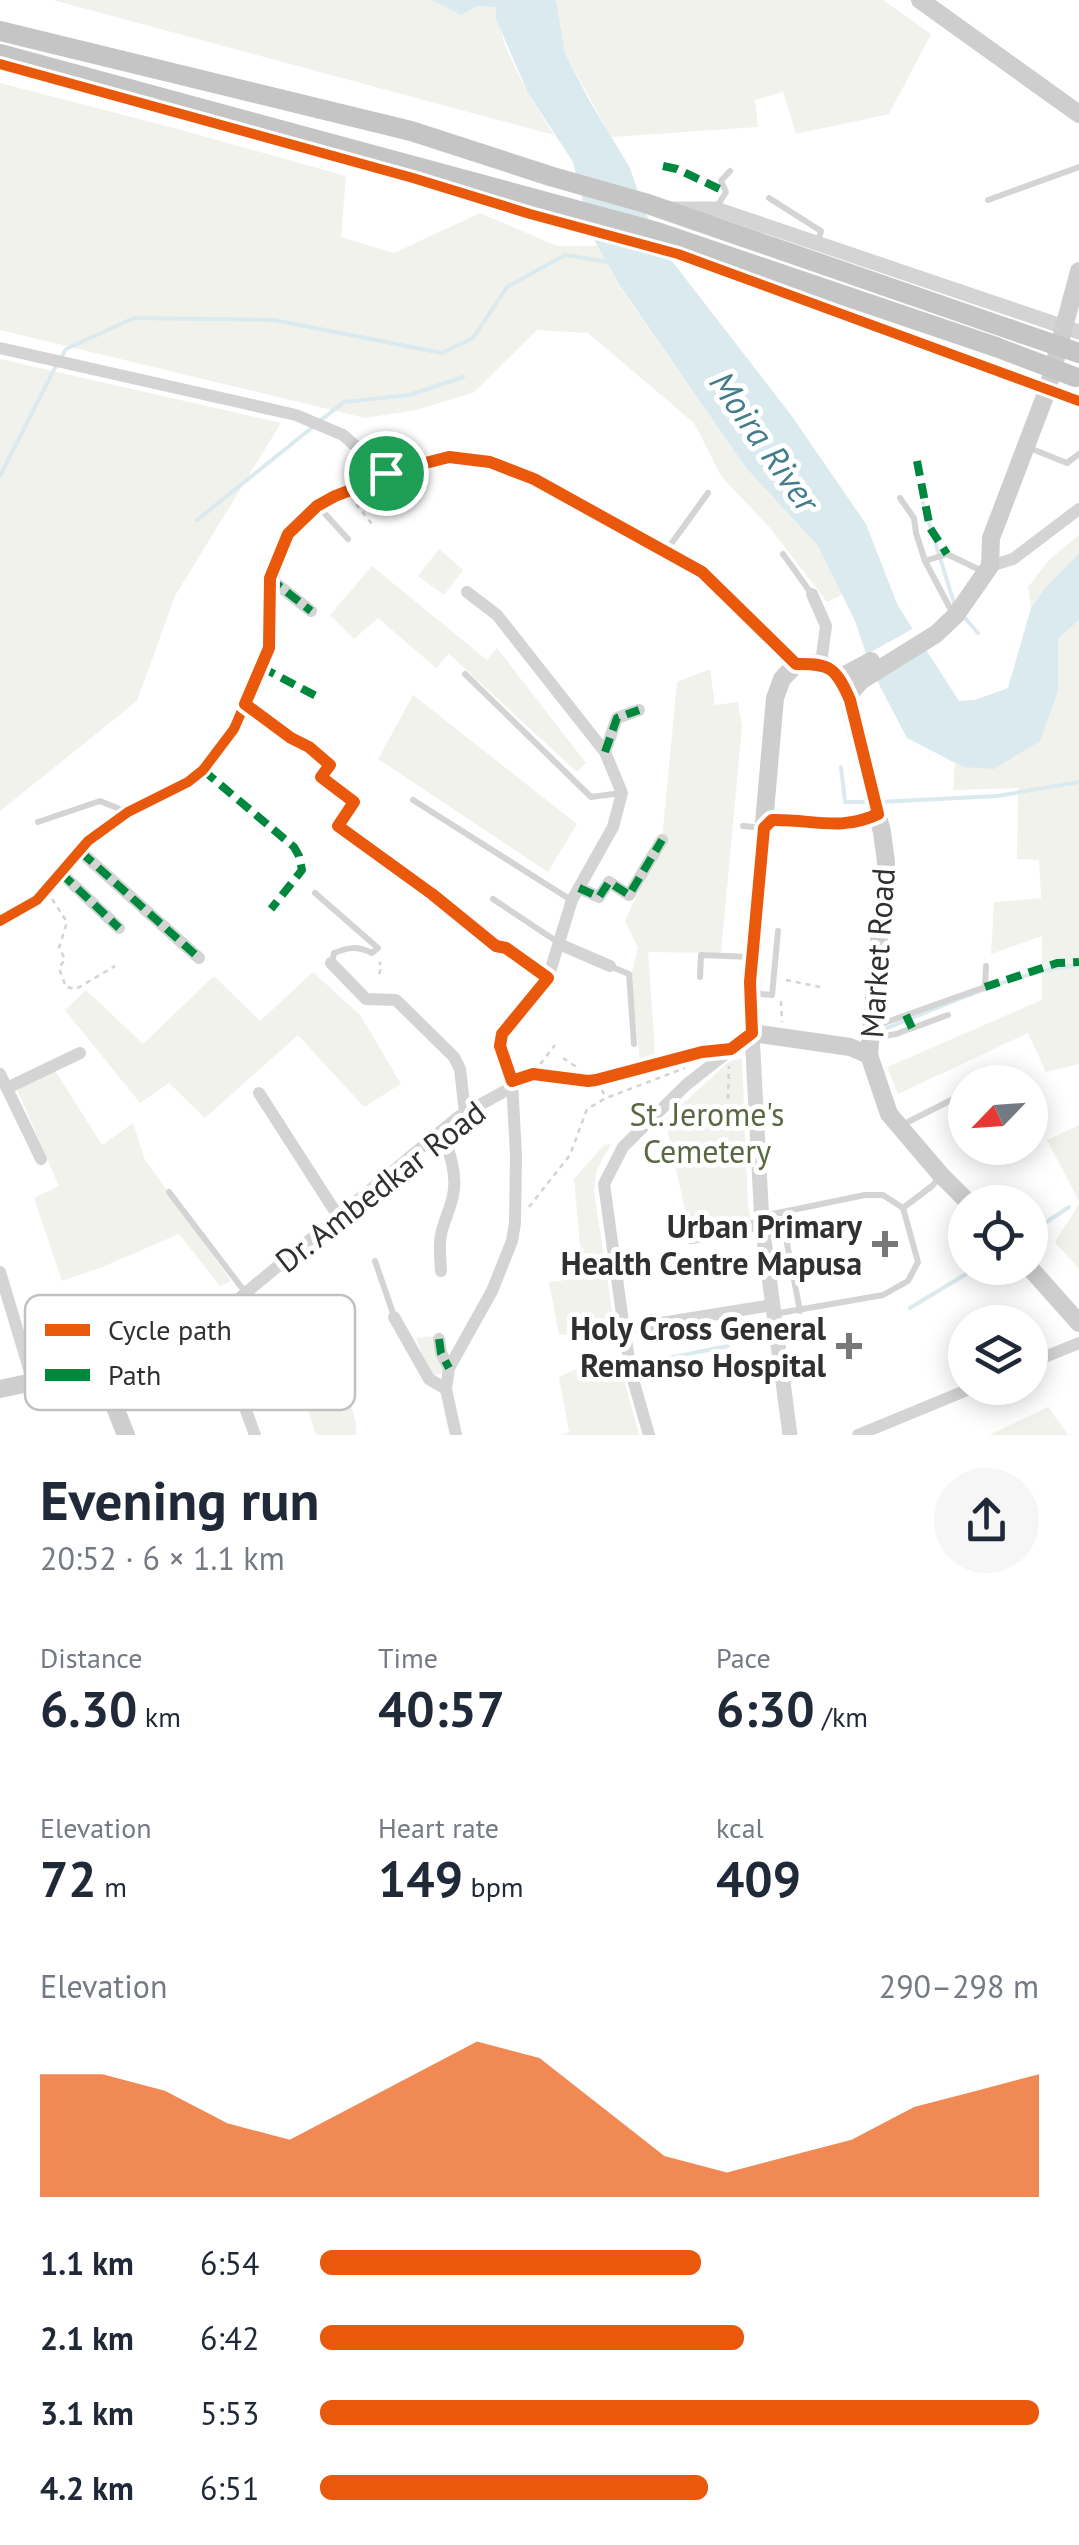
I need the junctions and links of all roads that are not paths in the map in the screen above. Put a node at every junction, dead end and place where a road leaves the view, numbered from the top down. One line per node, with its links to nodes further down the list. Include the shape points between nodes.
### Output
1 (920, 0): 5 (main road)
2 (0, 30): 11 (highway, via 411,131)
3 (0, 54): 10 (highway)
4 (0, 64): 10 (street)
5 (1079, 114)
6 (1079, 168): 9 (lane)
7 (730, 171): 12 (lane, via 721,180 726,192)
8 (769, 198): 13 (lane, via 821,231)
9 (988, 200)
10 (530, 205): 18 (highway, bridge, via 658,232); 19 (street)
11 (654, 206): 12 (street); 17 (highway, bridge)
12 (716, 209): 13 (street)
13 (817, 244): 15 (street)
14 (1079, 271): 15 (main road)
15 (1071, 330): 19 (main road)
16 (0, 348): 23 (street, via 296,415 343,435)
17 (1079, 353)
18 (1077, 378)
19 (1048, 391): 20 (street); 21 (main road)
20 (1079, 401)
21 (1026, 447): 22 (lane, via 1067,463); 32 (main road, via 991,538)
22 (1079, 454)
23 (386, 473): 26 (street); 29 (street, via 449,457 490,462)
24 (708, 493): 29 (lane)
25 (900, 498): 31 (lane, via 914,518)
26 (317, 506): 28 (lane); 33 (street, via 288,534)
27 (1079, 509): 32 (street, via 1013,560)
28 (348, 538)
29 (666, 552): 40 (street, via 702,572)
30 (783, 554): 35 (lane)
31 (925, 561): 32 (lane, via 947,554); 37 (lane)
32 (988, 569): 36 (main road)
33 (270, 578): 38 (street); 44 (street, via 269,648)
34 (467, 592): 46 (street, via 497,616)
35 (812, 594): 41 (street, via 826,626)
36 (968, 600): 37 (main road); 39 (main road)
37 (950, 610): 39 (main road)
38 (310, 611)
39 (933, 630): 43 (main road)
40 (796, 664): 41 (main road); 53 (main road, via 775,698)
41 (821, 664): 43 (main road)
42 (465, 674): 47 (lane, via 591,798)
43 (851, 675): 76 (main road, Market Road, via 850,700 886,862)
44 (245, 704): 49 (street, via 203,770); 58 (street, via 330,765 321,777 354,802 338,826)
45 (639, 710): 46 (street, via 618,718)
46 (606, 752): 47 (street)
47 (622, 792): 59 (street, via 613,827)
48 (412, 800): 59 (lane)
49 (128, 812): 51 (lane, via 100,801); 55 (street)
50 (790, 819): 53 (lane)
51 (38, 822)
52 (743, 826): 53 (lane)
53 (764, 828): 66 (main road)
54 (662, 840): 59 (street, via 630,894 609,882 599,897)
55 (80, 852): 56 (street); 67 (street)
56 (61, 873): 61 (street, via 36,900); 62 (street)
57 (315, 893): 68 (lane, via 378,948 372,953 350,947 334,953)
58 (432, 894)
59 (575, 894): 64 (street)
60 (494, 899): 64 (lane)
61 (0, 921)
62 (119, 928)
63 (778, 931): 73 (lane, via 772,995)
64 (559, 944): 69 (street); 72 (street)
65 (506, 948): 72 (street)
66 (752, 957): 71 (lane, via 701,955); 73 (main road)
67 (199, 958)
68 (331, 963): 84 (street, via 366,999 396,1000 454,1057)
69 (610, 966): 77 (lane, via 629,974)
70 (986, 966): 76 (lane, via 985,987 884,1024)
71 (700, 977)
72 (548, 978): 80 (street, via 502,1034)
73 (750, 993): 75 (main road)
74 (948, 1015): 76 (lane)
75 (752, 1033): 76 (main road, via 850,1047); 94 (street); 106 (street, via 623,1147 604,1184)
76 (870, 1040): 85 (main road, Market Road)
77 (634, 1044)
78 (80, 1053): 81 (street)
79 (0, 1074): 81 (street)
80 (512, 1084): 84 (street, Dr. Ambedkar Road); 111 (street, via 512,1242)
81 (7, 1088): 87 (street)
82 (259, 1093): 93 (street)
83 (948, 1102): 85 (lane)
84 (465, 1113): 86 (street, Dr. Ambedkar Road)
85 (898, 1127): 88 (main road, Market Road)
86 (441, 1131): 93 (street, Dr. Ambedkar Road); 97 (street, via 454,1179 439,1246)
87 (42, 1160)
88 (941, 1175): 89 (main road, Market Road); 91 (lane)
89 (951, 1185)
90 (169, 1192): 100 (lane)
91 (903, 1208): 92 (lane, via 882,1195 865,1195); 103 (lane, via 918,1262 908,1281 883,1296)
92 (782, 1212): 94 (lane); 103 (lane)
93 (338, 1216): 100 (street, Dr. Ambedkar Road)
94 (762, 1220): 95 (street); 102 (street)
95 (691, 1238)
96 (375, 1260): 104 (lane)
97 (441, 1271)
98 (0, 1272): 109 (street)
99 (1045, 1285): 105 (main road)
100 (246, 1293): 101 (street, Dr. Ambedkar Road)
101 (244, 1295)
102 (773, 1310): 103 (lane); 106 (street); 113 (street)
103 (800, 1311)
104 (394, 1317): 116 (street, via 430,1379)
105 (1079, 1323)
106 (624, 1329): 123 (street)
107 (439, 1339): 111 (street)
108 (1079, 1343): 110 (street)
109 (25, 1355)
110 (1048, 1356)
111 (449, 1368): 116 (street)
112 (819, 1372): 113 (lane)
113 (784, 1380): 124 (street)
114 (25, 1384): 115 (main road)
115 (0, 1389)
116 (446, 1389): 122 (street)
117 (948, 1398): 125 (street)
118 (117, 1410): 120 (main road)
119 (246, 1410): 121 (street)
120 (126, 1435)
121 (255, 1435)
122 (456, 1435)
123 (649, 1435)
124 (790, 1435)
125 (858, 1435)

